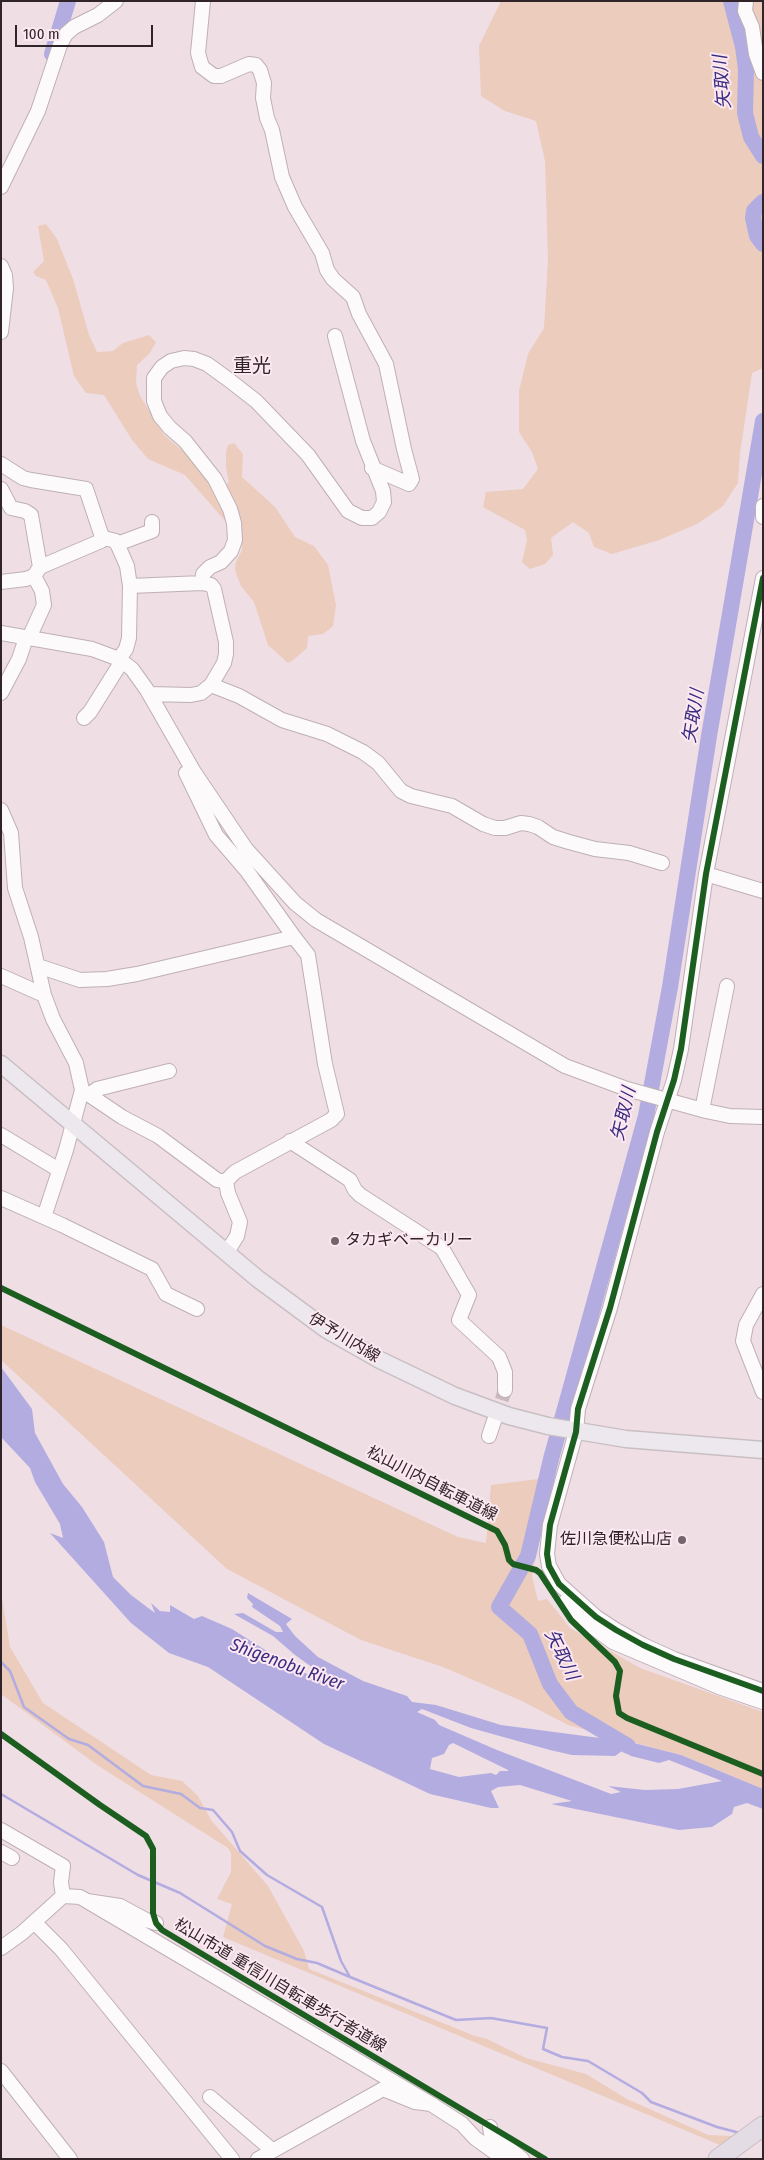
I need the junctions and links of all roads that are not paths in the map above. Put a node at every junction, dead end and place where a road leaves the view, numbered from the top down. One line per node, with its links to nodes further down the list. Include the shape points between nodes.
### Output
1 (116, 1): 5 (street, via 66,34 38,111)
2 (203, 1): 10 (street, via 198,53 202,67 207,73 221,76 249,64 260,70 267,118 282,177 322,253 327,270 353,297 386,364 412,479 409,484)
3 (746, 1): 4 (street, via 745,11)
4 (763, 73)
5 (1, 187)
6 (1, 266): 7 (street, via 6,288)
7 (1, 332)
8 (335, 336): 10 (street)
9 (1, 464): 15 (street, via 23,478 86,489)
10 (372, 468): 20 (street, via 383,491 384,502 372,518 354,516 308,455 256,401 207,364 194,359 171,360 154,378 154,401 160,416 215,479 234,523 235,540 231,551 221,562 210,566 203,574)
11 (1, 489): 17 (street, via 11,508 31,515)
12 (763, 506): 13 (street)
13 (763, 517)
14 (152, 522): 16 (street, via 152,531)
15 (104, 538): 16 (street); 17 (street)
16 (117, 544): 21 (street, via 127,566)
17 (37, 571): 19 (street, via 18,580); 23 (street, via 44,605)
18 (763, 578): 32 (street)
19 (1, 582)
20 (202, 583): 21 (street); 25 (street, via 214,589 226,642 224,663)
21 (130, 586): 24 (street, via 129,638)
22 (1, 633): 23 (street)
23 (28, 638): 24 (street, via 92,649); 26 (street)
24 (120, 660): 27 (street, via 138,676); 28 (street)
25 (211, 685): 27 (street, via 201,693 191,695); 31 (street, via 239,696 282,720 327,734 364,752 411,796 452,806 495,828 529,824 569,842)
26 (1, 693)
27 (150, 694): 29 (street)
28 (84, 718)
29 (174, 737): 34 (street, via 174,747 216,835 247,871); 42 (street, via 203,787 246,849 295,903 316,920 564,1066)
30 (1, 810): 35 (street, via 13,843 15,888)
31 (662, 863)
32 (706, 874): 33 (street); 42 (street, via 681,1049)
33 (763, 892)
34 (294, 937): 35 (street, via 107,979 80,980); 47 (street, via 308,955 311,966 325,1064 337,1114)
35 (38, 966): 38 (street)
36 (1, 976): 38 (street)
37 (726, 986): 43 (street)
38 (44, 995): 41 (street)
39 (1, 1064): 45 (main road, 伊予川内線)
40 (169, 1071): 41 (street)
41 (86, 1092): 45 (street); 49 (street, via 122,1117 158,1136 217,1180)
42 (666, 1100): 43 (street); 58 (street)
43 (702, 1110): 44 (street, via 730,1116)
44 (763, 1117)
45 (74, 1125): 48 (street); 52 (main road, 伊予川内線)
46 (1, 1135): 48 (street)
47 (290, 1141): 49 (street, via 235,1172); 55 (street, via 350,1180 360,1195 442,1248 469,1294 459,1320 499,1357 505,1372)
48 (59, 1170): 51 (street)
49 (226, 1181): 52 (street, via 240,1222)
50 (1, 1198): 51 (street)
51 (44, 1217): 54 (street, via 152,1270 166,1294)
52 (228, 1252): 58 (main road, 伊予川内線, via 292,1305 355,1347 455,1396 509,1416)
53 (763, 1294): 56 (street, via 746,1324 744,1341)
54 (197, 1309)
55 (505, 1390)
56 (763, 1392)
57 (494, 1422): 59 (street)
58 (574, 1432): 60 (main road, 伊予川内線); 61 (street, via 550,1525)
59 (488, 1436)
60 (763, 1450)
61 (547, 1554): 62 (street, via 559,1584 616,1630 674,1659); 63 (street, via 542,1560 541,1570 570,1606 613,1642)
62 (763, 1691)
63 (763, 1702)
64 (1, 1830): 65 (street, via 63,1866)
65 (59, 1889): 66 (street); 67 (street)
66 (83, 1899): 68 (street, via 120,1906); 72 (street)
67 (34, 1922): 69 (street); 77 (street, via 60,1949)
68 (156, 1923)
69 (1, 1948)
70 (1, 2071): 76 (street)
71 (210, 2098): 75 (street)
72 (431, 2104): 75 (street, via 416,2102 383,2089); 79 (street, via 462,2124)
73 (490, 2127): 80 (street, via 491,2134)
74 (763, 2127): 81 (highway); 82 (highway)
75 (272, 2150): 78 (street)
76 (70, 2159)
77 (232, 2159)
78 (258, 2159)
79 (504, 2159)
80 (522, 2159)
81 (718, 2159)
82 (723, 2159)

